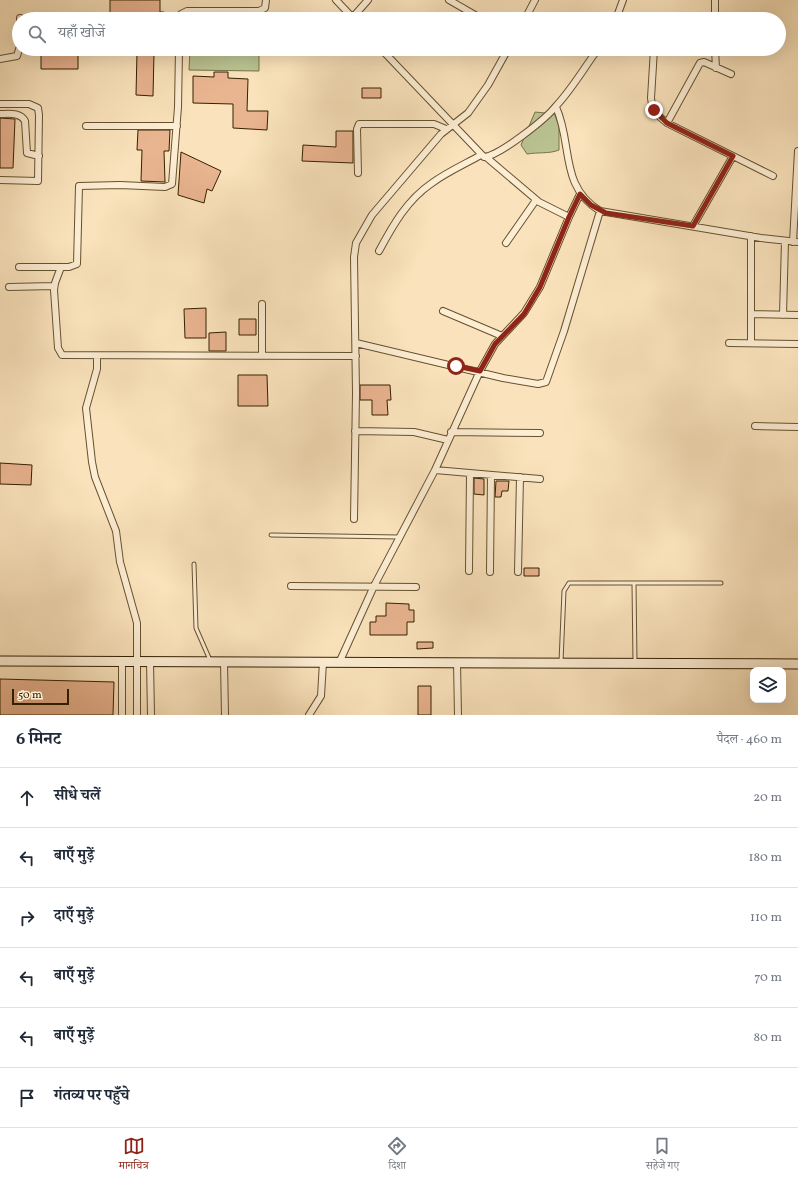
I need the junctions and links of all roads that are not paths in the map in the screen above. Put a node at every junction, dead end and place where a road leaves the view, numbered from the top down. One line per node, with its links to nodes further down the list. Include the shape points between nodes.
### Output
1 (266, 0): 8 (street, via 265,8 259,11)
2 (336, 0): 9 (street)
3 (368, 0): 10 (street)
4 (449, 0): 11 (street)
5 (535, 0): 12 (street)
6 (622, 0): 13 (street)
7 (715, 0): 14 (street)
8 (185, 12)
9 (347, 12)
10 (358, 12)
11 (470, 12)
12 (528, 12)
13 (618, 12)
14 (715, 12)
15 (17, 56): 22 (street)
16 (179, 56): 31 (street)
17 (388, 56): 29 (street)
18 (504, 56): 29 (street, via 476,104)
19 (593, 56): 26 (street)
20 (654, 56): 28 (street, via 652,105 657,115)
21 (715, 56): 23 (street)
22 (0, 59)
23 (716, 68): 24 (street); 28 (street, via 704,62 698,63)
24 (730, 74)
25 (0, 104): 34 (street, via 29,104 38,108)
26 (556, 107): 35 (street, via 515,141); 40 (street, via 568,161)
27 (0, 114): 34 (street, via 17,114 22,117 25,121 26,150 29,155)
28 (667, 123): 36 (street)
29 (452, 125): 32 (street); 35 (street)
30 (86, 126): 31 (street)
31 (177, 126): 51 (street, via 173,180 170,186 79,186 78,262 76,266)
32 (446, 129): 37 (street, via 434,124 359,124); 60 (street, via 372,215 356,243)
33 (798, 151): 47 (street)
34 (39, 156): 39 (street, via 38,181)
35 (483, 156): 41 (street); 49 (street, via 433,182 415,197 398,218)
36 (733, 156): 38 (street); 44 (street)
37 (358, 173)
38 (773, 176)
39 (0, 180)
40 (580, 194): 42 (street); 43 (street)
41 (536, 200): 43 (street); 48 (street)
42 (600, 211): 44 (street); 67 (street, via 567,324 546,382 538,384)
43 (569, 217): 59 (street, via 540,287 524,314)
44 (693, 226): 45 (street)
45 (751, 236): 46 (street); 56 (street)
46 (785, 241): 47 (street); 57 (street)
47 (796, 242)
48 (506, 243)
49 (379, 251)
50 (19, 267): 51 (street)
51 (61, 267): 52 (street)
52 (54, 286): 53 (street); 64 (street, via 58,351 65,356)
53 (9, 287)
54 (262, 304): 65 (street)
55 (443, 311): 59 (street)
56 (752, 314): 57 (street); 62 (street)
57 (783, 315): 58 (street)
58 (798, 316)
59 (502, 336): 67 (street)
60 (356, 343): 66 (street); 67 (street)
61 (729, 343): 62 (street)
62 (751, 343): 63 (street)
63 (798, 344)
64 (97, 356): 65 (street); 93 (street, via 97,368 86,402 92,462 95,477 116,531 120,562 137,623)
65 (262, 356): 66 (street)
66 (356, 356): 70 (street)
67 (480, 371): 71 (street)
68 (755, 426): 69 (street)
69 (798, 426)
70 (355, 431): 73 (street, via 414,432); 79 (street)
71 (451, 432): 72 (street); 73 (street)
72 (540, 433)
73 (448, 440): 74 (street)
74 (435, 470): 75 (street); 81 (street)
75 (470, 474): 76 (street); 83 (street)
76 (491, 475): 77 (street); 84 (street)
77 (520, 477): 78 (street); 85 (street)
78 (540, 479)
79 (354, 519)
80 (271, 535): 81 (lane)
81 (400, 537): 89 (street)
82 (194, 564): 95 (lane, via 196,628)
83 (469, 571)
84 (490, 572)
85 (518, 572)
86 (721, 583): 87 (lane)
87 (634, 584): 99 (lane, via 566,585); 101 (lane)
88 (291, 586): 89 (street)
89 (374, 586): 90 (street); 100 (street)
90 (416, 587)
91 (0, 661): 92 (street)
92 (122, 661): 93 (street); 103 (street)
93 (136, 661): 94 (street); 104 (street)
94 (150, 661): 95 (street); 105 (street)
95 (210, 662): 96 (street)
96 (224, 662): 97 (street); 106 (street)
97 (323, 662): 100 (street); 107 (street, via 321,696)
98 (457, 662): 99 (street); 100 (street); 108 (street)
99 (561, 662): 101 (street)
100 (339, 663)
101 (635, 663): 102 (street)
102 (798, 664)
103 (122, 715)
104 (137, 715)
105 (151, 715)
106 (225, 715)
107 (309, 715)
108 (458, 715)

